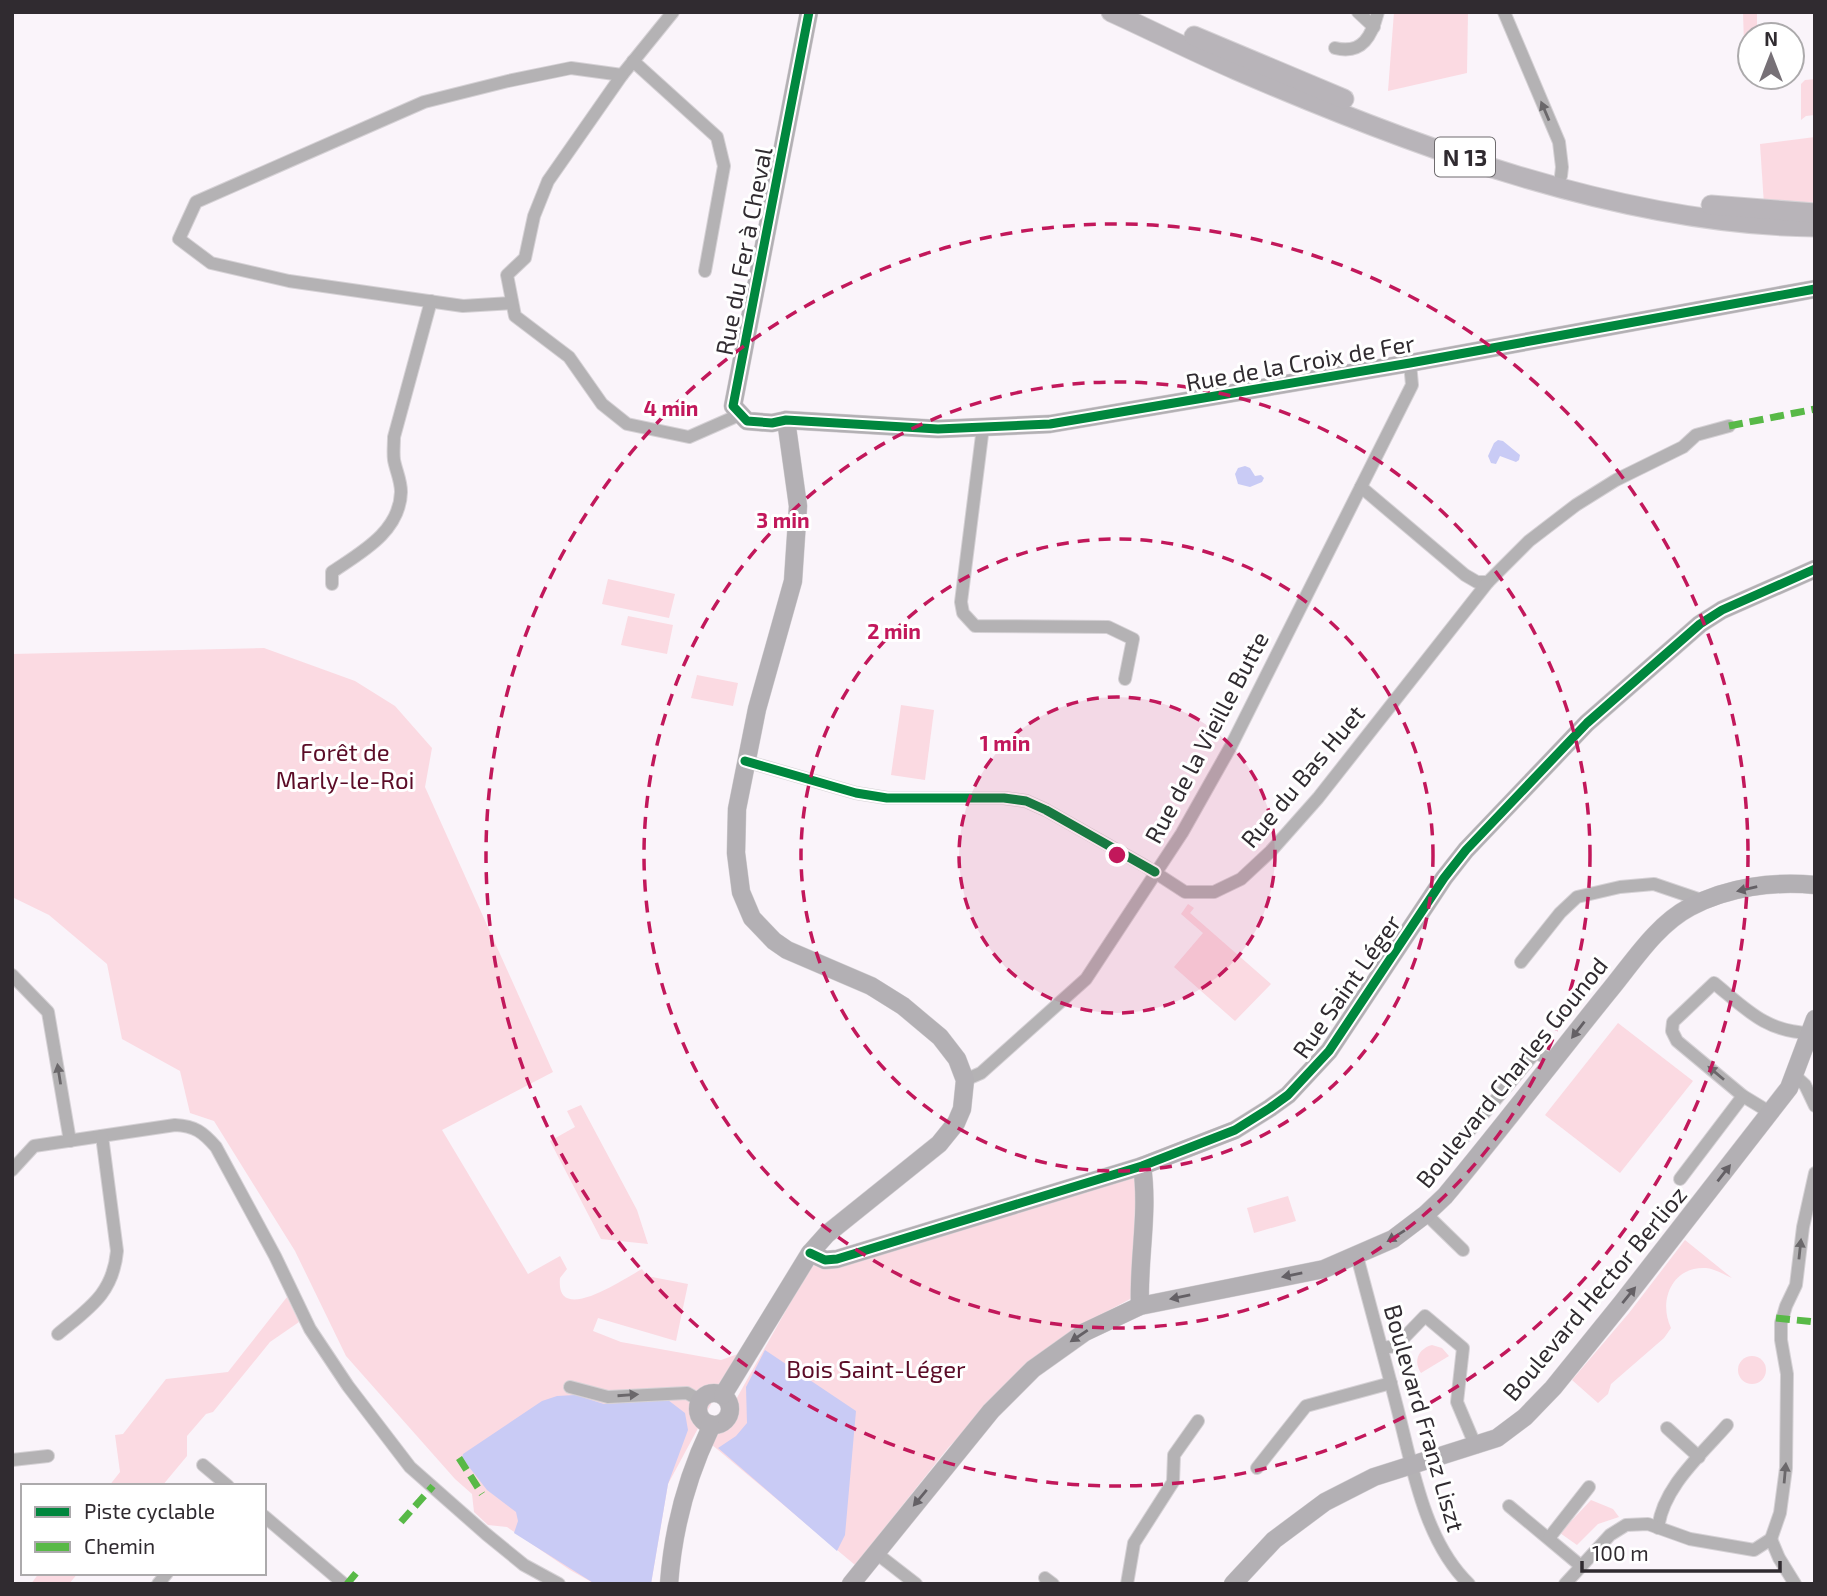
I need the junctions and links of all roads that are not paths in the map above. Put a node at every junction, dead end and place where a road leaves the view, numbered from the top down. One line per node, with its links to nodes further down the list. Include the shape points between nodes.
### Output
1 (673, 12): 10 (street)
2 (809, 12): 20 (street, Rue du Fer à Cheval, via 733,406)
3 (1111, 12): 14 (main road, N 13, via 1312,102 1519,176 1613,201 1707,218)
4 (1142, 12): 12 (main road, N 13, via 1321,91)
5 (1358, 12): 8 (street)
6 (1378, 12): 8 (street)
7 (1504, 12): 12 (street, one-way to 7, via 1559,142)
8 (1374, 27): 9 (street, via 1360,46)
9 (1335, 48)
10 (633, 61): 11 (street); 15 (street, via 717,136 724,166)
11 (622, 75): 17 (street, via 571,68 424,102 196,201 179,239 211,263 289,281); 18 (street, via 548,181 525,258 507,275)
12 (1561, 176): 13 (main road, N 13, via 1732,209)
13 (1815, 213)
14 (1815, 227)
15 (705, 271)
16 (1815, 289): 19 (street, Rue de la Croix de Fer)
17 (431, 301): 18 (street, via 463,306); 27 (street, via 394,438 401,495 397,510 387,530 370,547 332,572)
18 (512, 303): 20 (street, via 515,316 569,357 602,404 628,424 689,438)
19 (1410, 363): 23 (street, Rue de la Croix de Fer, via 1050,424); 24 (street, Rue de la Vieille Butte, via 1412,385)
20 (739, 415): 21 (street, Rue de la Croix de Fer, via 777,414)
21 (786, 419): 23 (street, Rue de la Croix de Fer, via 938,429); 29 (street, via 797,506 793,581)
22 (1729, 426): 26 (street, Rue du Bas Huet, via 1696,435 1683,447 1576,505 1529,541)
23 (982, 427): 28 (street, via 963,613 975,626 1108,627 1133,639)
24 (1361, 488): 26 (street, via 1465,575); 30 (street, Rue de la Vieille Butte, via 1231,746)
25 (1815, 569): 45 (street, Rue Saint Léger, via 1700,624 1587,723 1466,850 1329,1051 1288,1095 1235,1130)
26 (1488, 582): 30 (street, Rue du Bas Huet, via 1318,798 1241,879 1214,892 1185,892)
27 (332, 584)
28 (1125, 679)
29 (746, 761): 30 (street, Rue du Bas Huet, via 887,798 1026,801); 38 (street, via 737,809 736,853 741,892 752,918 787,950 871,986 903,1006 940,1037 957,1059)
30 (1155, 872): 38 (street, Rue de la Vieille Butte, via 1086,979 981,1073)
31 (1815, 885): 32 (street, Boulevard Charles Gounod, one-way to 32, via 1752,886)
32 (1703, 901): 33 (street, via 1654,884 1577,897); 36 (street, Boulevard Charles Gounod, one-way to 36, via 1670,920 1654,936)
33 (1521, 962)
34 (12, 975): 43 (street, one-way to 34, via 48,1012)
35 (1812, 1026): 37 (street, Boulevard Hector Berlioz); 39 (street, one-way to 35, via 1677,1041 1673,1022 1714,983 1766,1024 1786,1031)
36 (1554, 1060): 44 (street, via 1535,1053); 49 (street, Boulevard Charles Gounod)
37 (1794, 1075): 40 (street); 41 (street, Boulevard Hector Berlioz)
38 (965, 1080): 51 (street, via 962,1109 939,1144 827,1234)
39 (1743, 1096): 41 (street); 48 (street)
40 (1815, 1106)
41 (1771, 1113): 64 (street, Boulevard Hector Berlioz, one-way to 41, via 1525,1418 1575,1362)
42 (102, 1136): 43 (street); 54 (street, via 116,1264 103,1295); 81 (street, via 175,1125 192,1126 205,1135 275,1256 310,1329 410,1467 524,1565)
43 (70, 1141): 46 (street, via 34,1146)
44 (1448, 1156)
45 (1142, 1166): 51 (street, Rue Saint Léger, via 837,1259 825,1260); 53 (street)
46 (12, 1170)
47 (1815, 1173): 77 (street, one-way to 47, via 1786,1468 1783,1313 1796,1284 1802,1227)
48 (1680, 1179)
49 (1426, 1214): 50 (street); 52 (street, Boulevard Charles Gounod, one-way to 52, via 1393,1239)
50 (1464, 1250)
51 (810, 1253): 58 (street)
52 (1357, 1256): 53 (street, Boulevard Charles Gounod, one-way to 53, via 1324,1269); 55 (street, Boulevard Franz Liszt)
53 (1140, 1306): 78 (street, Boulevard Charles Gounod, one-way to 78, via 1085,1332 1033,1369 991,1411)
54 (58, 1334)
55 (1382, 1348): 56 (street, Boulevard Franz Liszt); 64 (street, via 1396,1346 1425,1316 1463,1348 1457,1402)
56 (1391, 1382): 69 (street, Boulevard Franz Liszt); 70 (street, via 1306,1406)
57 (570, 1387): 59 (street, one-way to 59, via 608,1397)
58 (723, 1395): 59 (street); 61 (street, via 730,1413 720,1424)
59 (694, 1397): 61 (street, via 699,1415)
60 (1198, 1421): 85 (street, via 1174,1455 1172,1482 1134,1543)
61 (710, 1424): 82 (street, via 685,1487)
62 (1727, 1425): 66 (street)
63 (1667, 1428): 66 (street)
64 (1476, 1447): 69 (street, Boulevard Hector Berlioz)
65 (48, 1456): 67 (street)
66 (1699, 1457): 75 (street, via 1668,1496)
67 (12, 1460)
68 (203, 1465): 71 (street)
69 (1412, 1465): 86 (street, Boulevard Hector Berlioz, via 1374,1477 1317,1507 1274,1540); 87 (street, Boulevard Franz Liszt, via 1432,1530 1444,1555)
70 (1257, 1468)
71 (226, 1484)
72 (1589, 1487): 76 (street)
73 (1509, 1506): 76 (street)
74 (266, 1518): 80 (street)
75 (1658, 1528): 77 (street, via 1690,1539 1754,1550); 79 (street, via 1626,1525)
76 (1549, 1538): 79 (street)
77 (1771, 1539): 89 (street)
78 (876, 1553): 83 (street, Boulevard Charles Gounod); 84 (street)
79 (1581, 1566): 88 (street)
80 (344, 1584)
81 (559, 1584)
82 (669, 1584)
83 (851, 1584)
84 (916, 1584)
85 (1127, 1584)
86 (1233, 1584)
87 (1469, 1584)
88 (1565, 1584)
89 (1795, 1584)

